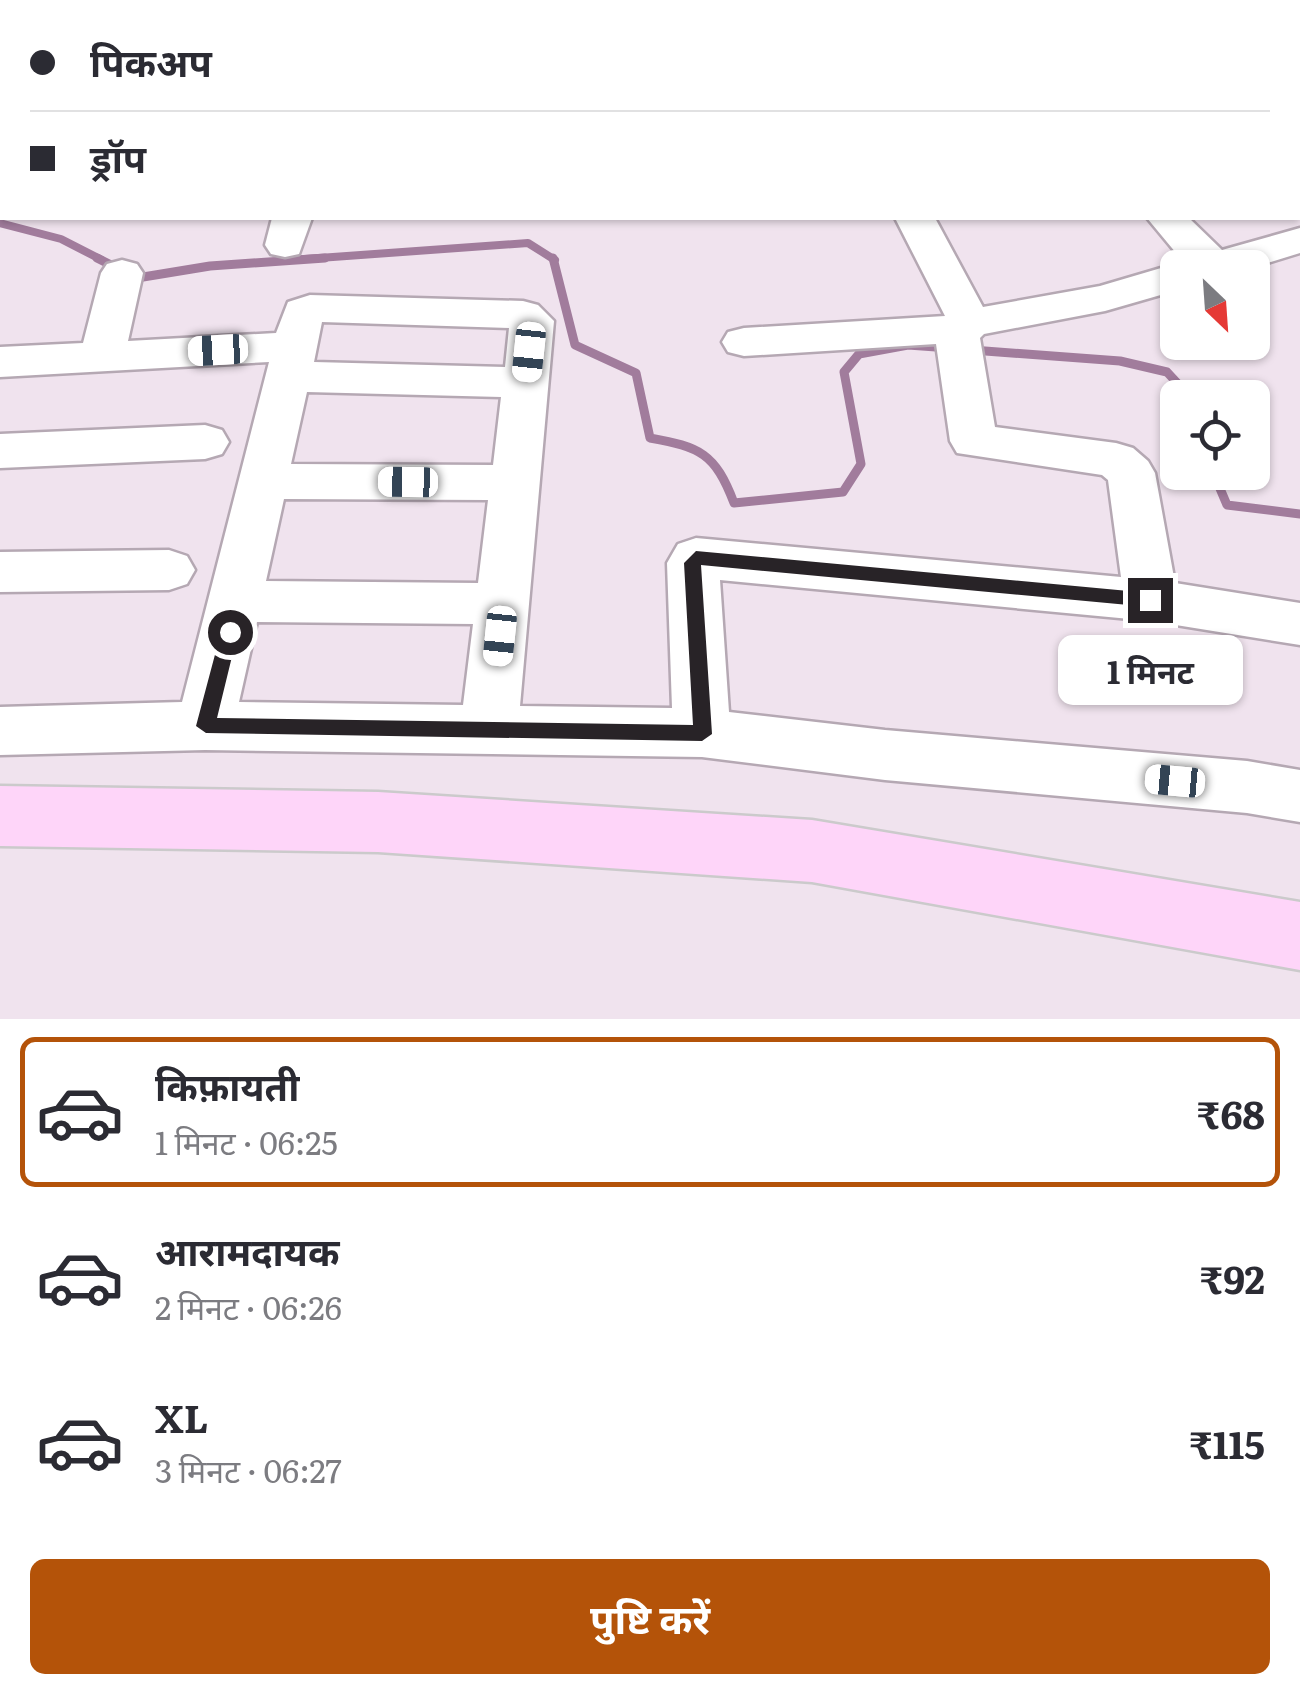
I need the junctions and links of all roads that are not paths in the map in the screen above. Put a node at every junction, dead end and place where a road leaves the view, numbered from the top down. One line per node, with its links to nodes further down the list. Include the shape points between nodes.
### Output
1 (916, 220): 8 (street)
2 (1168, 220): 4 (street)
3 (1300, 240): 5 (street)
4 (1187, 250)
5 (1266, 250)
6 (122, 272): 10 (street)
7 (1160, 282): 8 (street)
8 (961, 335): 9 (street); 20 (street, via 974,442 1116,460 1131,473)
9 (744, 342)
10 (102, 356): 11 (street); 12 (street)
11 (292, 361): 13 (street); 13 (street, via 302,312 310,308 523,315 532,321); 16 (street)
12 (0, 362)
13 (526, 383): 17 (street)
14 (204, 442): 15 (street)
15 (0, 451)
16 (264, 481): 17 (street); 21 (street)
17 (516, 483): 22 (street)
18 (169, 570): 19 (street)
19 (0, 572)
20 (1150, 600): 23 (street); 27 (street, via 696,558)
21 (238, 601): 22 (street); 24 (street)
22 (504, 604): 25 (street)
23 (1300, 624)
24 (206, 726): 25 (street); 26 (street)
25 (489, 730): 27 (street)
26 (0, 731)
27 (702, 734): 28 (street)
28 (1300, 796)
29 (0, 816): 30 (main road, via 378,822 812,851)
30 (1300, 936)

